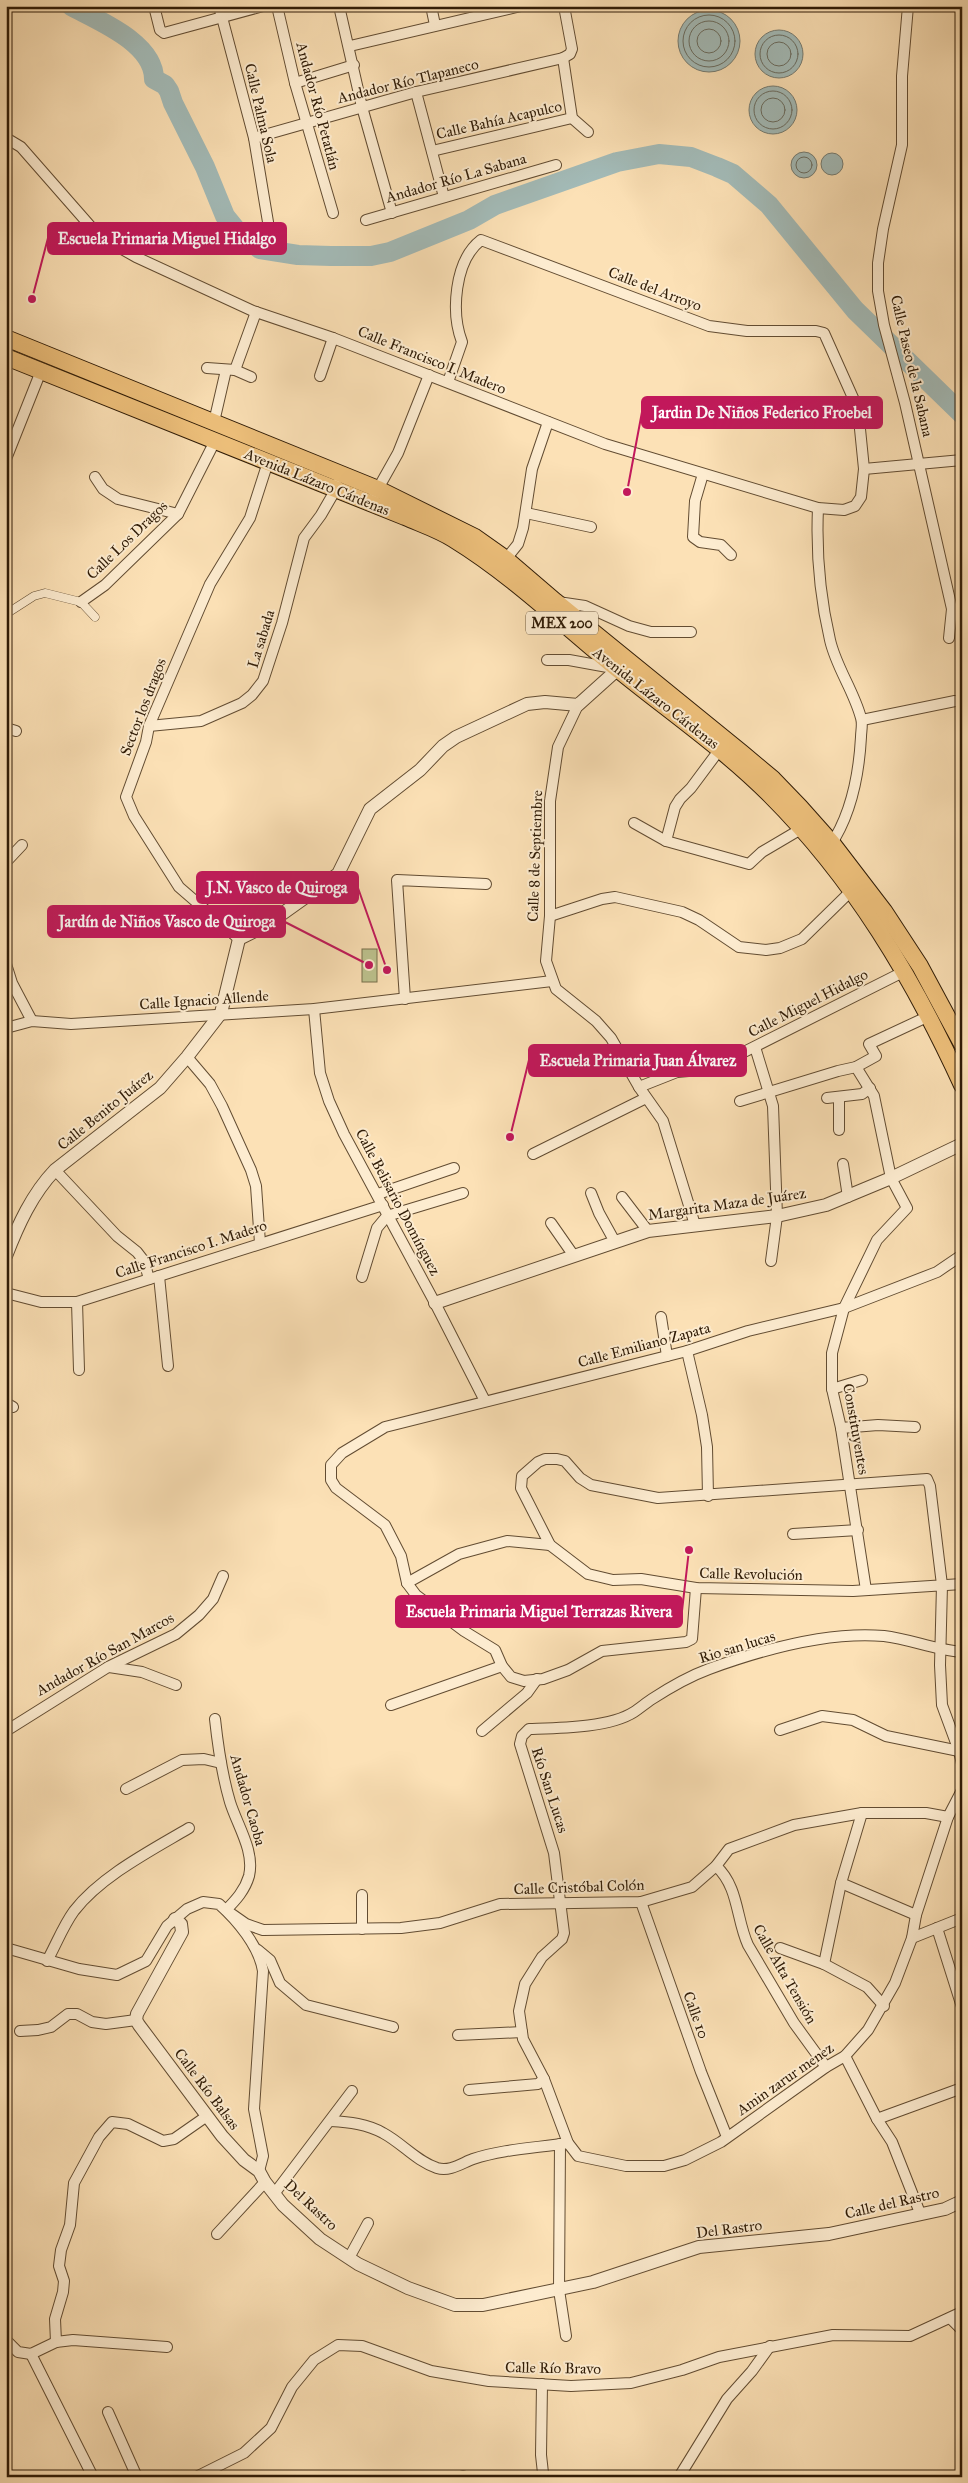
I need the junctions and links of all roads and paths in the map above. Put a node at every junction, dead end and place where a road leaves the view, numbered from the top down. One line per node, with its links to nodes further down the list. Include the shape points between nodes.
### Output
1 (154, 6): 10 (street, via 161,32)
2 (220, 6): 10 (street, Calle Palma Sola)
3 (263, 6): 10 (street)
4 (277, 6): 15 (street, Andador Río Petatlán)
5 (339, 6): 12 (street)
6 (431, 6): 11 (street)
7 (521, 6): 11 (street)
8 (564, 6): 13 (street, via 572,49)
9 (908, 6): 47 (street, Calle Paseo de la Sabana, via 902,76 902,145 883,229 878,291)
10 (223, 18): 22 (street, Calle Palma Sola)
11 (435, 25): 12 (street)
12 (350, 46): 14 (street)
13 (567, 56): 16 (street, Andador Río Tlapaneco); 18 (street)
14 (354, 65): 15 (street); 17 (street)
15 (295, 83): 19 (street, Andador Río Petatlán)
16 (416, 92): 17 (street, Andador Río Tlapaneco); 23 (street)
17 (362, 107): 19 (street, Andador Río Tlapaneco); 27 (street)
18 (572, 118): 20 (street); 23 (street, Calle Bahía Acapulco)
19 (307, 123): 22 (street, Andador Río Tlapaneco); 26 (street, Andador Río Petatlán)
20 (588, 132)
21 (6, 138): 30 (street, Calle Francisco I. Madero, via 21,147 99,236 136,257)
22 (254, 138): 29 (street, Calle Palma Sola)
23 (432, 151): 25 (street)
24 (556, 165): 25 (street, Andador Río La Sabana)
25 (444, 197): 27 (street, Andador Río La Sabana)
26 (333, 213)
27 (392, 213): 28 (street, Andador Río La Sabana)
28 (366, 220)
29 (269, 228)
30 (256, 312): 32 (street, Calle Francisco I. Madero); 35 (street)
31 (6, 338): 41 (main road, Avenida Lázaro Cárdenas / MEX 200)
32 (333, 338): 37 (street, Calle Francisco I. Madero); 38 (street)
33 (6, 357): 36 (main road, Avenida Lázaro Cárdenas / MEX 200)
34 (207, 368): 35 (street)
35 (230, 370): 39 (street); 41 (street)
36 (40, 371): 43 (main road, Avenida Lázaro Cárdenas / MEX 200); 44 (street)
37 (429, 375): 40 (street, Calle Francisco I. Madero); 53 (street, via 398,454)
38 (320, 376)
39 (251, 377)
40 (448, 382): 42 (street, Calle Francisco I. Madero); 48 (street, Calle del Arroyo, via 462,342 457,327 456,297 460,277 469,254 481,240 709,326 747,331 824,333 858,409)
41 (214, 422): 49 (main road, Avenida Lázaro Cárdenas / MEX 200)
42 (548, 422): 50 (street, Calle Francisco I. Madero, via 605,444); 55 (street, via 532,468)
43 (215, 441): 46 (main road, Avenida Lázaro Cárdenas / MEX 200); 56 (street, Calle Los Dragos)
44 (6, 459)
45 (958, 460): 47 (street)
46 (268, 462): 52 (main road, Avenida Lázaro Cárdenas / MEX 200); 71 (street, Sector los dragos, via 250,518 210,584)
47 (920, 465): 48 (street); 65 (street, Calle Paseo de la Sabana, via 952,609)
48 (864, 469): 54 (street, Calle Francisco I. Madero, via 862,497 856,506 844,510)
49 (336, 472): 52 (street); 53 (main road, Avenida Lázaro Cárdenas / MEX 200)
50 (703, 474): 54 (street, Calle Francisco I. Madero); 58 (street, via 695,502 693,537 700,542 721,545)
51 (95, 478): 56 (street, via 104,490 118,499)
52 (336, 489): 53 (main road, Avenida Lázaro Cárdenas / MEX 200); 71 (street, La sabada, via 304,538 264,680 242,703 201,721)
53 (374, 496): 59 (main road, Avenida Lázaro Cárdenas / MEX 200, via 475,537); 67 (main road, Avenida Lázaro Cárdenas / MEX 200, via 452,539 511,581)
54 (818, 508): 70 (street, via 817,537 830,643)
55 (526, 513): 57 (street); 59 (street, via 518,544)
56 (178, 514): 61 (street, Calle Los Dragos, via 105,585)
57 (591, 526)
58 (731, 556)
59 (506, 559): 60 (main road, Avenida Lázaro Cárdenas / MEX 200)
60 (555, 601): 64 (street, via 585,606 651,632); 77 (main road, Avenida Lázaro Cárdenas / MEX 200, via 767,774)
61 (81, 602): 62 (street, via 45,593 34,596); 63 (street)
62 (6, 614)
63 (95, 617)
64 (691, 632)
65 (949, 638)
66 (547, 660): 67 (street, via 569,660)
67 (618, 669): 69 (street); 72 (main road, Avenida Lázaro Cárdenas / MEX 200)
68 (954, 701): 70 (street)
69 (578, 705): 81 (street, Calle 8 de Septiembre, via 558,747 550,801); 82 (street, via 527,704 456,737 370,809 338,874 265,926)
70 (862, 720): 77 (street, via 856,781 849,806)
71 (149, 726): 82 (street, Sector los dragos, via 126,797 134,816 179,887)
72 (720, 749): 74 (main road, Avenida Lázaro Cárdenas / MEX 200, via 771,795); 75 (street, via 674,807)
73 (634, 823): 75 (street)
74 (801, 828): 75 (street, via 749,864); 77 (main road, Avenida Lázaro Cárdenas / MEX 200)
75 (666, 841)
76 (22, 845): 78 (street)
77 (828, 849): 80 (main road, Avenida Lázaro Cárdenas / MEX 200); 93 (main road, Avenida Lázaro Cárdenas / MEX 200, via 908,947)
78 (6, 862)
79 (486, 884): 87 (street, via 397,880)
80 (851, 891): 81 (street, via 802,940 766,950 739,947 682,912 615,897); 84 (main road, Avenida Lázaro Cárdenas / MEX 200)
81 (550, 916): 85 (street, Calle 8 de Septiembre, via 546,961)
82 (239, 939): 89 (street, Calle Benito Juárez)
83 (6, 964): 86 (street)
84 (905, 971): 90 (main road, Avenida Lázaro Cárdenas / MEX 200); 94 (street, Calle Miguel Hidalgo)
85 (552, 981): 87 (street, Calle Ignacio Allende); 98 (street, via 556,989 596,1020 611,1038)
86 (9, 986): 91 (street)
87 (405, 999): 88 (street, Calle Ignacio Allende)
88 (314, 1009): 89 (street, Calle Ignacio Allende); 114 (street, Calle Belisario Domínguez, via 320,1073 329,1101)
89 (221, 1013): 91 (street, Calle Ignacio Allende, via 71,1024); 95 (street, Calle Benito Juárez)
90 (929, 1016): 96 (street, via 870,1044 876,1056); 97 (main road, Avenida Lázaro Cárdenas / MEX 200)
91 (32, 1020): 92 (street, Calle Ignacio Allende)
92 (6, 1028)
93 (962, 1044)
94 (755, 1047): 98 (street, Calle Miguel Hidalgo, via 700,1070 677,1072); 100 (street)
95 (187, 1057): 110 (street, Calle Benito Juárez, via 160,1088); 124 (street, via 210,1084 251,1170 256,1186)
96 (856, 1067): 99 (street); 100 (street)
97 (962, 1085)
98 (639, 1087): 101 (street)
99 (870, 1088): 103 (street, via 862,1094); 111 (street, via 878,1109)
100 (770, 1092): 104 (street); 119 (street, via 774,1106)
101 (646, 1098): 107 (street); 121 (street, via 663,1121)
102 (827, 1098): 103 (street)
103 (839, 1098): 105 (street)
104 (740, 1101)
105 (839, 1130)
106 (962, 1144): 111 (street, Margarita Maza de Juárez)
107 (533, 1154)
108 (843, 1164): 116 (street)
109 (454, 1168): 114 (street)
110 (55, 1170): 126 (street, Calle Benito Juárez, via 42,1185); 129 (street, via 136,1252)
111 (891, 1178): 116 (street, Margarita Maza de Juárez); 134 (street, Constituyentes, via 906,1211 877,1240)
112 (463, 1193): 118 (street)
113 (591, 1193): 123 (street)
114 (378, 1194): 117 (street, Calle Belisario Domínguez)
115 (622, 1197): 122 (street)
116 (848, 1197): 119 (street, Margarita Maza de Juárez)
117 (383, 1205): 118 (street, Calle Belisario Domínguez); 124 (street, Calle Francisco I. Madero)
118 (387, 1216): 130 (street, via 377,1228); 133 (street, Calle Belisario Domínguez)
119 (777, 1216): 121 (street, Margarita Maza de Juárez); 128 (street)
120 (551, 1223): 127 (street)
121 (695, 1225): 122 (street, Margarita Maza de Juárez)
122 (648, 1231): 123 (street, Margarita Maza de Juárez)
123 (616, 1242): 127 (street, Margarita Maza de Juárez)
124 (260, 1243): 129 (street, Calle Francisco I. Madero)
125 (962, 1255): 134 (street, Calle Emiliano Zapata, via 937,1272)
126 (6, 1256)
127 (574, 1256): 133 (street, Margarita Maza de Juárez)
128 (771, 1261)
129 (154, 1277): 132 (street, Calle Francisco I. Madero); 138 (street)
130 (362, 1277)
131 (6, 1293): 132 (street, Calle Francisco I. Madero, via 41,1302)
132 (77, 1302): 139 (street)
133 (435, 1302): 142 (street, Calle Belisario Domínguez)
134 (844, 1308): 136 (street, Calle Emiliano Zapata, via 748,1331); 141 (street, Constituyentes, via 832,1353)
135 (661, 1317): 137 (street)
136 (687, 1351): 137 (street, Calle Emiliano Zapata); 146 (street, via 707,1447)
137 (667, 1356): 142 (street, Calle Emiliano Zapata)
138 (168, 1366)
139 (79, 1370)
140 (862, 1380): 141 (street)
141 (832, 1389): 144 (street, Constituyentes)
142 (485, 1401): 151 (street, Calle Emiliano Zapata, via 386,1427 333,1460 331,1480 336,1488 385,1525 402,1556)
143 (915, 1427): 144 (street)
144 (841, 1428): 145 (street, Constituyentes)
145 (850, 1484): 146 (street); 147 (street, Constituyentes); 153 (street, via 927,1479)
146 (708, 1496): 149 (street, Calle Revolución, via 658,1498 609,1490 580,1478 565,1461 545,1459 522,1476 521,1488)
147 (858, 1530): 148 (street); 155 (street, Constituyentes)
148 (793, 1534)
149 (550, 1545): 151 (street, via 498,1543 459,1554); 154 (street, Calle Revolución, via 588,1574 613,1580 642,1579)
150 (223, 1576): 159 (street, Andador Río San Marcos, via 213,1599 176,1634)
151 (407, 1583): 158 (street, via 416,1595 495,1650)
152 (962, 1584): 153 (street, Calle Revolución)
153 (942, 1585): 155 (street, Calle Revolución); 156 (street)
154 (696, 1588): 155 (street, Calle Revolución); 160 (street, via 692,1639 602,1652 568,1670)
155 (866, 1590)
156 (942, 1650): 157 (street); 162 (street, Rio san lucas, via 885,1636 806,1641 707,1670); 168 (street, via 942,1705)
157 (962, 1652)
158 (502, 1666): 160 (street, via 510,1676 524,1681); 163 (street)
159 (108, 1667): 161 (street, via 142,1672); 165 (street, Andador Río San Marcos)
160 (537, 1679): 167 (street, via 527,1693)
161 (176, 1686)
162 (652, 1698): 179 (street, Río San Lucas, via 632,1713 598,1724 530,1730 522,1736 520,1744 554,1853)
163 (391, 1706)
164 (215, 1720): 169 (street, Andador Caoba)
165 (9, 1728)
166 (780, 1730): 168 (street, via 822,1716 853,1720 886,1736)
167 (482, 1731)
168 (959, 1751): 170 (street)
169 (221, 1764): 171 (street, via 204,1759 182,1760); 181 (street, Andador Caoba, via 248,1848 250,1874 242,1894)
170 (962, 1764)
171 (126, 1789)
172 (962, 1790): 174 (street, Amin zarur menez)
173 (862, 1813): 174 (street, Calle Cristóbal Colón, via 926,1813); 176 (street, Calle Cristóbal Colón, via 794,1825 729,1849); 177 (street)
174 (948, 1817): 182 (street, Amin zarur menez)
175 (189, 1828): 191 (street, via 101,1884 74,1911)
176 (716, 1866): 180 (street, Calle Cristóbal Colón, via 692,1887); 201 (street, Calle Alta Tensión, via 725,1875 738,1903 742,1932 748,1945 794,2023)
177 (841, 1883): 182 (street); 192 (street)
178 (362, 1895): 186 (street)
179 (562, 1902): 180 (street, Calle Cristóbal Colón); 186 (street, Calle Cristóbal Colón, via 500,1904 440,1923); 199 (street, via 562,1939 542,1957 525,1984 519,2012)
180 (641, 1902): 209 (street, Calle 10)
181 (226, 1910): 184 (street, via 218,1904 203,1902); 186 (street, Calle Cristóbal Colón, via 246,1924 263,1930); 189 (street)
182 (916, 1915): 187 (street, Amin zarur menez)
183 (962, 1918): 185 (street)
184 (175, 1919): 191 (street, via 167,1926 146,1961 117,1975 98,1974); 195 (street, via 181,1924 182,1932)
185 (938, 1928): 187 (street); 194 (street)
186 (362, 1929)
187 (912, 1938): 193 (street, Amin zarur menez)
188 (6, 1948): 191 (street)
189 (255, 1948): 196 (street, via 270,1960 280,1983 306,2005); 211 (street, via 263,1971 254,2109 263,2156)
190 (780, 1948): 192 (street)
191 (47, 1961)
192 (824, 1964): 193 (street, via 867,1987)
193 (884, 2006): 200 (street, Amin zarur menez)
194 (962, 2007)
195 (136, 2020): 197 (street, via 106,2024 68,2014 51,2027); 206 (street, Calle Río Balsas)
196 (392, 2027)
197 (20, 2031)
198 (458, 2035): 199 (street)
199 (522, 2036): 202 (street)
200 (845, 2056): 201 (street, Amin zarur menez); 207 (street)
201 (826, 2068): 209 (street, Amin zarur menez)
202 (544, 2080): 204 (street, via 538,2084); 210 (street)
203 (962, 2088): 207 (street)
204 (469, 2090)
205 (352, 2092): 208 (street)
206 (207, 2116): 211 (street, Calle Río Balsas); 225 (street, via 174,2139 163,2141 128,2124 112,2122 99,2137 74,2183 70,2226 59,2266 64,2281 55,2318)
207 (877, 2119): 214 (street, via 892,2142)
208 (331, 2121): 210 (street, via 357,2123 383,2133 410,2154 438,2169 453,2168 493,2153); 212 (street)
209 (727, 2137): 210 (street, Amin zarur menez, via 685,2160 664,2166 626,2166 578,2156)
210 (564, 2144): 219 (street)
211 (262, 2176): 212 (street, Del Rastro); 216 (street)
212 (274, 2194): 218 (street, Del Rastro, via 320,2239)
213 (962, 2201): 214 (street, Calle del Rastro, via 945,2209)
214 (920, 2214): 217 (street, Calle del Rastro)
215 (368, 2224): 218 (street)
216 (217, 2234)
217 (829, 2234): 219 (street, Del Rastro, via 699,2247)
218 (349, 2258): 219 (street, Del Rastro, via 408,2288 455,2304 483,2305)
219 (559, 2290): 223 (street)
220 (962, 2312): 221 (street, Calle Río Bravo)
221 (951, 2319): 222 (street); 226 (street, Calle Río Bravo, via 910,2336 833,2335)
222 (962, 2330)
223 (566, 2336)
224 (6, 2340): 228 (street, via 18,2352)
225 (56, 2342): 227 (street, via 73,2340); 228 (street)
226 (770, 2346): 229 (street, Calle Río Bravo, via 631,2383); 235 (street, via 727,2399)
227 (167, 2347)
228 (31, 2354): 232 (street)
229 (542, 2384): 231 (street, via 540,2454); 234 (street, Calle Río Bravo, via 489,2382 431,2371 362,2346 338,2345 314,2360 292,2387 271,2428 244,2453)
230 (108, 2412): 233 (street)
231 (544, 2473)
232 (93, 2477)
233 (137, 2477)
234 (196, 2477)
235 (679, 2477)

